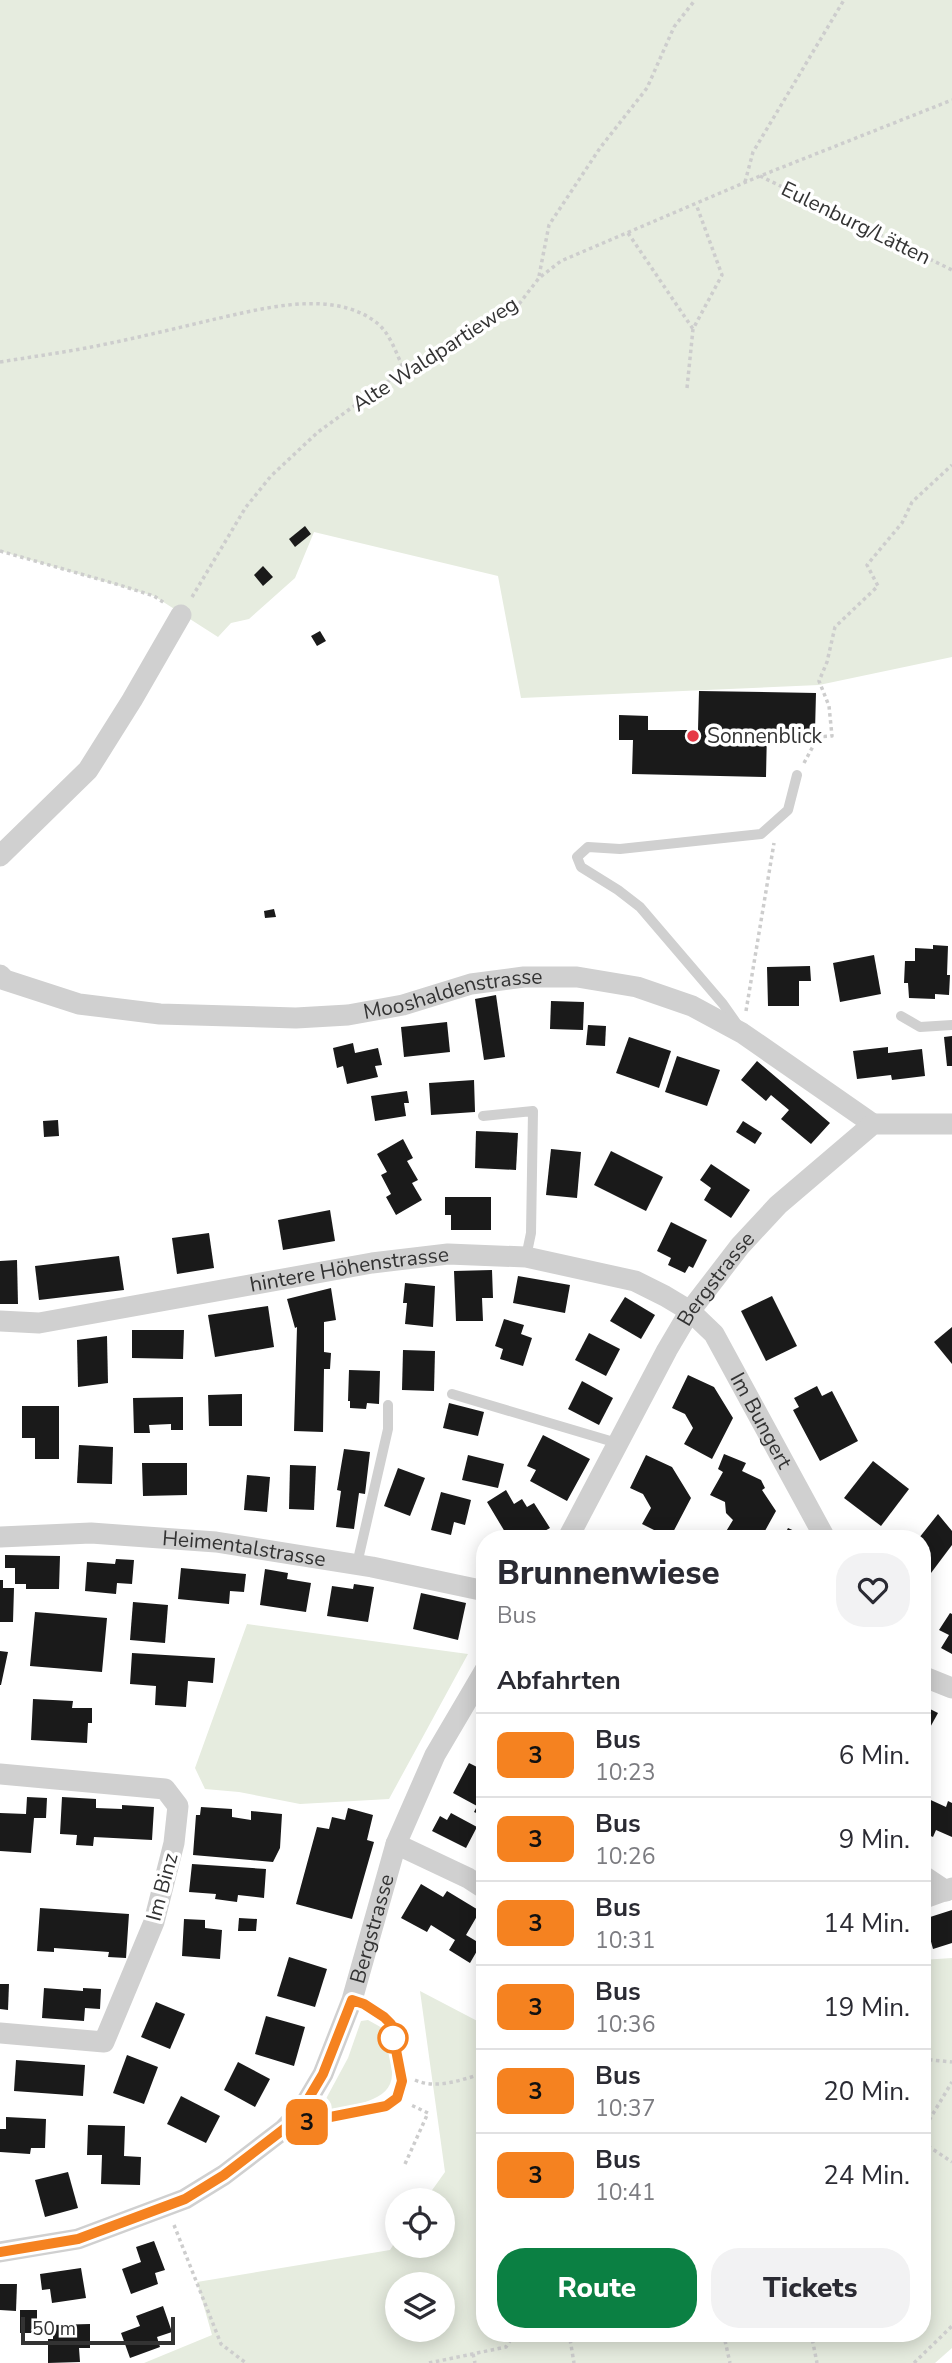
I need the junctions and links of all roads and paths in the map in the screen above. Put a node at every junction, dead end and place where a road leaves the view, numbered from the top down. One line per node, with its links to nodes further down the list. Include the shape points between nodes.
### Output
1 (695, 0): 9 (path, via 674,26 647,88 549,225)
2 (844, 0): 5 (path, via 752,152)
3 (952, 100): 4 (path, Alte Waldpartieweg)
4 (761, 176): 5 (path, Alte Waldpartieweg); 8 (path, Eulenburg/Lätten)
5 (745, 183): 6 (path, Alte Waldpartieweg)
6 (696, 204): 7 (path, Alte Waldpartieweg); 10 (path, via 722,275)
7 (628, 233): 9 (path, Alte Waldpartieweg, via 561,261); 10 (path)
8 (952, 270)
9 (539, 278): 12 (path, Alte Waldpartieweg, via 519,304 497,320)
10 (693, 329): 13 (path)
11 (0, 362): 12 (path, via 79,350 258,309 313,304 343,307 377,323)
12 (404, 370): 16 (path, Alte Waldpartieweg, via 318,432 271,476 246,507)
13 (687, 388)
14 (952, 465): 17 (path, via 912,502 902,523 867,565 878,586 835,627 819,681 829,706 832,736 818,737)
15 (0, 551): 16 (path, via 154,596)
16 (181, 615): 19 (street, via 88,770)
17 (797, 775): 18 (lane, via 788,810)
18 (769, 827): 23 (path, via 774,844); 23 (lane, via 761,834 620,849 589,847 577,857 581,867 640,907)
19 (0, 856)
20 (0, 975): 23 (street, Mooshaldenstrasse, via 79,1004 160,1014 296,1018 389,1008 471,984 577,977 637,986 692,1006)
21 (901, 1016): 22 (lane, via 920,1027)
22 (952, 1025)
23 (742, 1032): 25 (street, Mooshaldenstrasse)
24 (483, 1116): 27 (lane, via 533,1111 531,1233)
25 (873, 1124): 26 (street); 28 (street, Bergstrasse, via 778,1205)
26 (952, 1124)
27 (526, 1257): 28 (street, hintere Höhenstrasse, via 635,1281); 29 (street, hintere Höhenstrasse, via 448,1254 372,1262 39,1323)
28 (690, 1311): 32 (street, Bergstrasse); 34 (street, Im Bungert, via 714,1334)
29 (0, 1321)
30 (452, 1394): 32 (lane)
31 (388, 1405): 36 (lane, via 388,1429)
32 (617, 1443): 33 (street, Bergstrasse)
33 (572, 1530)
34 (821, 1530)
35 (0, 1537): 36 (street, Heimentalstrasse, via 91,1533 216,1542)
36 (357, 1564): 37 (street, Heimentalstrasse)
37 (476, 1589)
38 (931, 1680): 40 (street)
39 (476, 1685): 42 (street, Bergstrasse, via 435,1755)
40 (952, 1688)
41 (0, 1774): 48 (street, Im Binz, via 165,1789 178,1806 174,1843 154,1922 104,2042)
42 (396, 1844): 44 (street); 47 (street, Bergstrasse)
43 (931, 1880): 45 (street)
44 (476, 1883)
45 (949, 1889): 46 (street)
46 (931, 1896)
47 (352, 2000): 54 (lane, via 391,2024 402,2081); 56 (street, Bergstrasse, via 323,2074)
48 (0, 2033)
49 (931, 2060): 50 (path)
50 (952, 2062)
51 (476, 2075): 52 (path, via 443,2084)
52 (413, 2079)
53 (952, 2082): 55 (path)
54 (397, 2098): 56 (lane, via 386,2106); 59 (path, via 428,2113)
55 (931, 2117)
56 (284, 2129): 61 (street, Bergstrasse, via 185,2199 78,2239)
57 (931, 2149): 58 (path)
58 (952, 2162)
59 (405, 2164)
60 (172, 2220): 68 (path, via 221,2344)
61 (0, 2252)
62 (952, 2326): 74 (path)
63 (509, 2342): 67 (path, via 506,2347)
64 (570, 2342): 71 (path)
65 (725, 2342): 72 (path)
66 (813, 2342): 73 (path)
67 (473, 2354): 69 (path); 70 (path)
68 (246, 2363)
69 (429, 2363)
70 (475, 2363)
71 (574, 2363)
72 (730, 2363)
73 (817, 2363)
74 (914, 2363)

